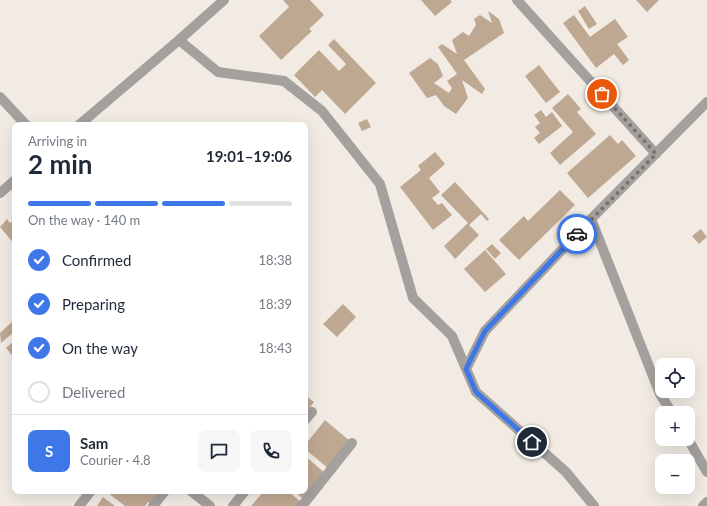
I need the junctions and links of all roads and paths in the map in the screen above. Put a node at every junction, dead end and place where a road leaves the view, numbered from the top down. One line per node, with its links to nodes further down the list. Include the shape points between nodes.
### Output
1 (224, 0): 3 (street)
2 (517, 0): 8 (street)
3 (179, 40): 7 (street); 12 (street, via 218,72 284,81 322,111 380,184 413,298 452,336)
4 (0, 97): 6 (street)
5 (707, 102): 8 (street)
6 (23, 122)
7 (83, 122)
8 (656, 154): 11 (street)
9 (12, 183): 10 (street)
10 (0, 193)
11 (591, 219): 12 (street, via 485,331); 13 (street, via 660,394)
12 (466, 369): 27 (street, via 476,392 566,472)
13 (668, 406)
14 (352, 443): 26 (street)
15 (692, 446): 16 (street)
16 (707, 472)
17 (88, 494): 22 (street)
18 (163, 494): 23 (street)
19 (195, 494): 24 (street)
20 (243, 494): 25 (street)
21 (707, 502): 28 (street)
22 (78, 506)
23 (153, 506)
24 (210, 506)
25 (233, 506)
26 (302, 506)
27 (594, 506)
28 (703, 506)

